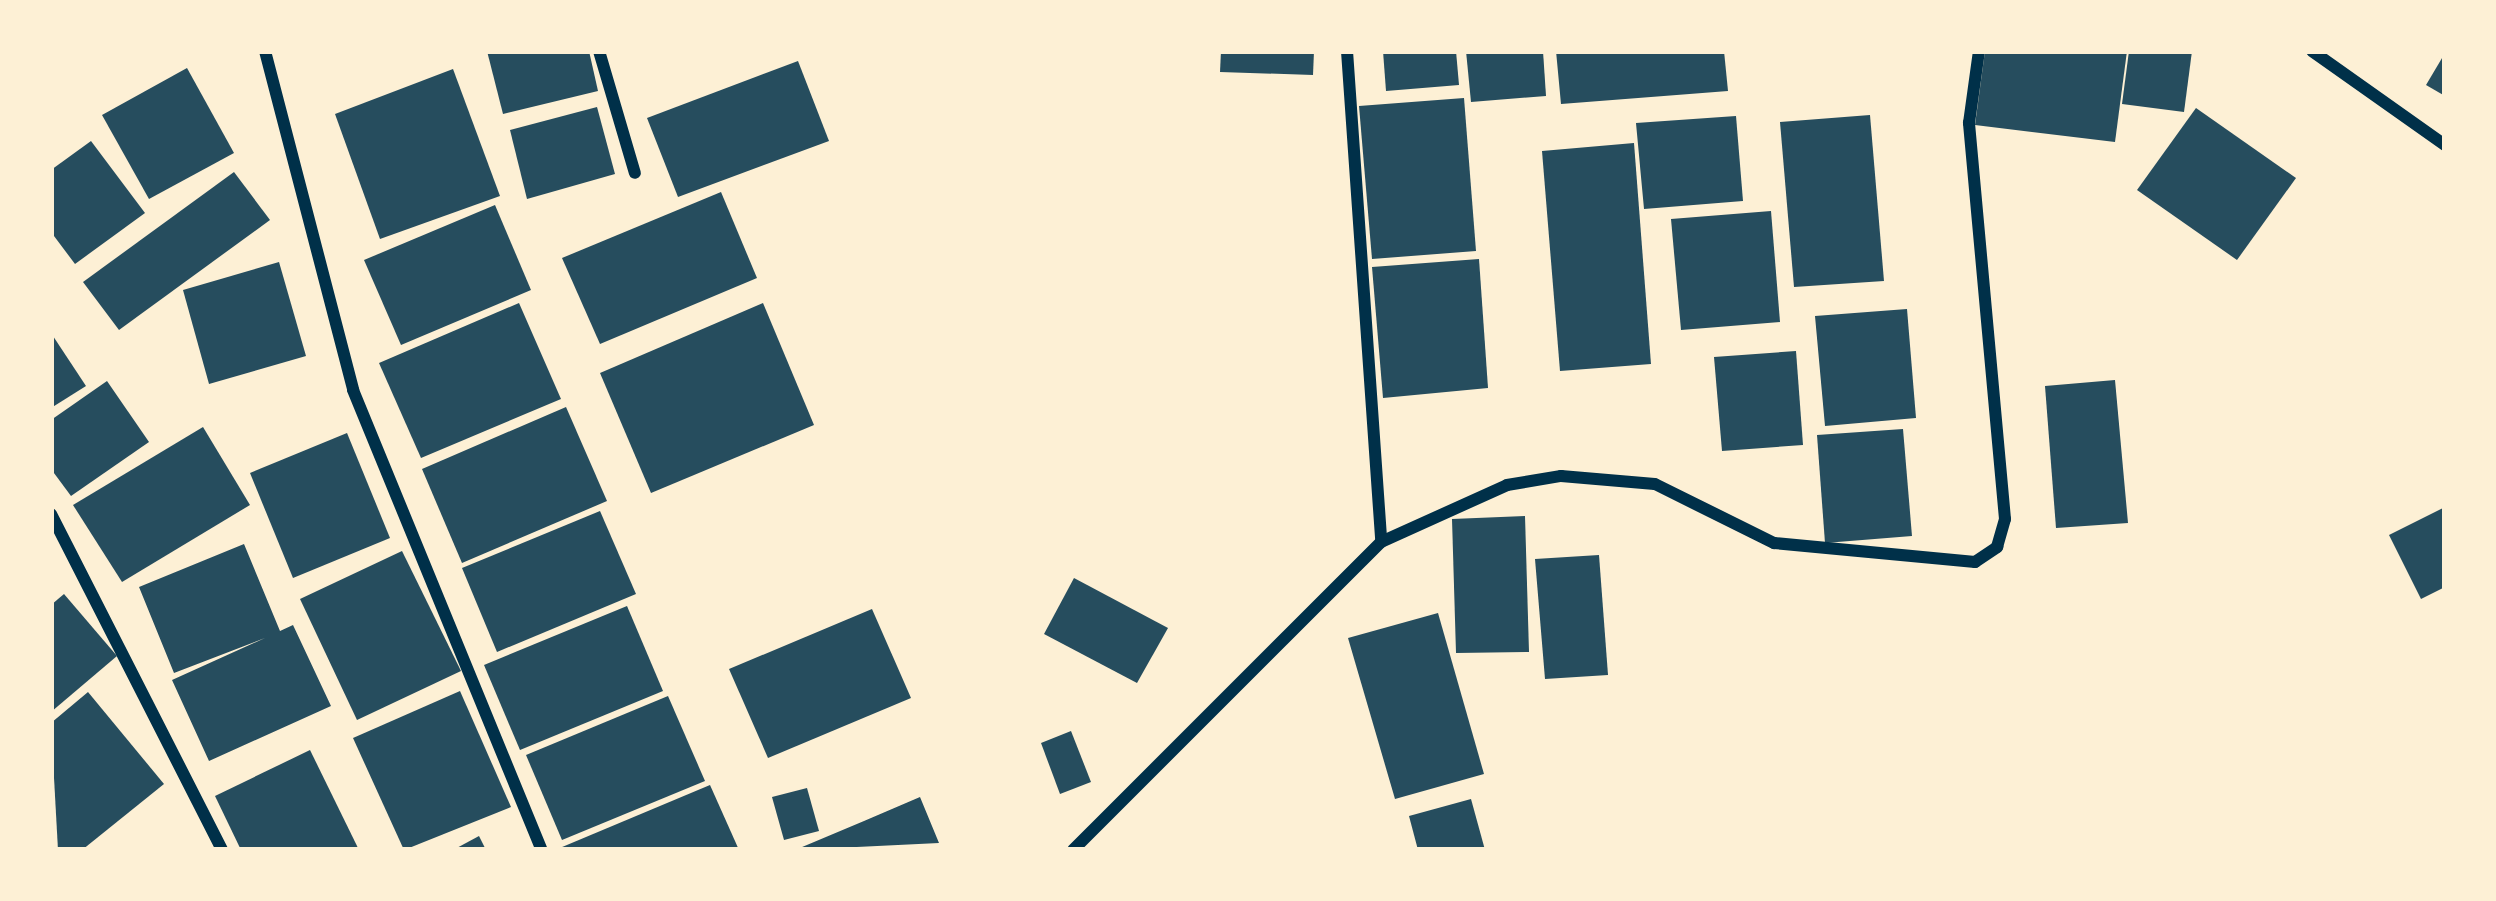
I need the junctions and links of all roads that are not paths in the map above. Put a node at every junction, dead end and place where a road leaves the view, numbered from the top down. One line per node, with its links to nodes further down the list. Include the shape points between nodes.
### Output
1 (266, 51): 11 (street, via 353,389)
2 (599, 51): 7 (street)
3 (1347, 51): 9 (street)
4 (1979, 51): 9 (street, via 1969,123 2005,519 1997,547 1976,562 1774,543 1655,484 1561,476 1507,485)
5 (2312, 51): 6 (street)
6 (2445, 145)
7 (635, 173)
8 (51, 514): 10 (street)
9 (1381, 542): 12 (street)
10 (222, 850)
11 (542, 850)
12 (1073, 850)

